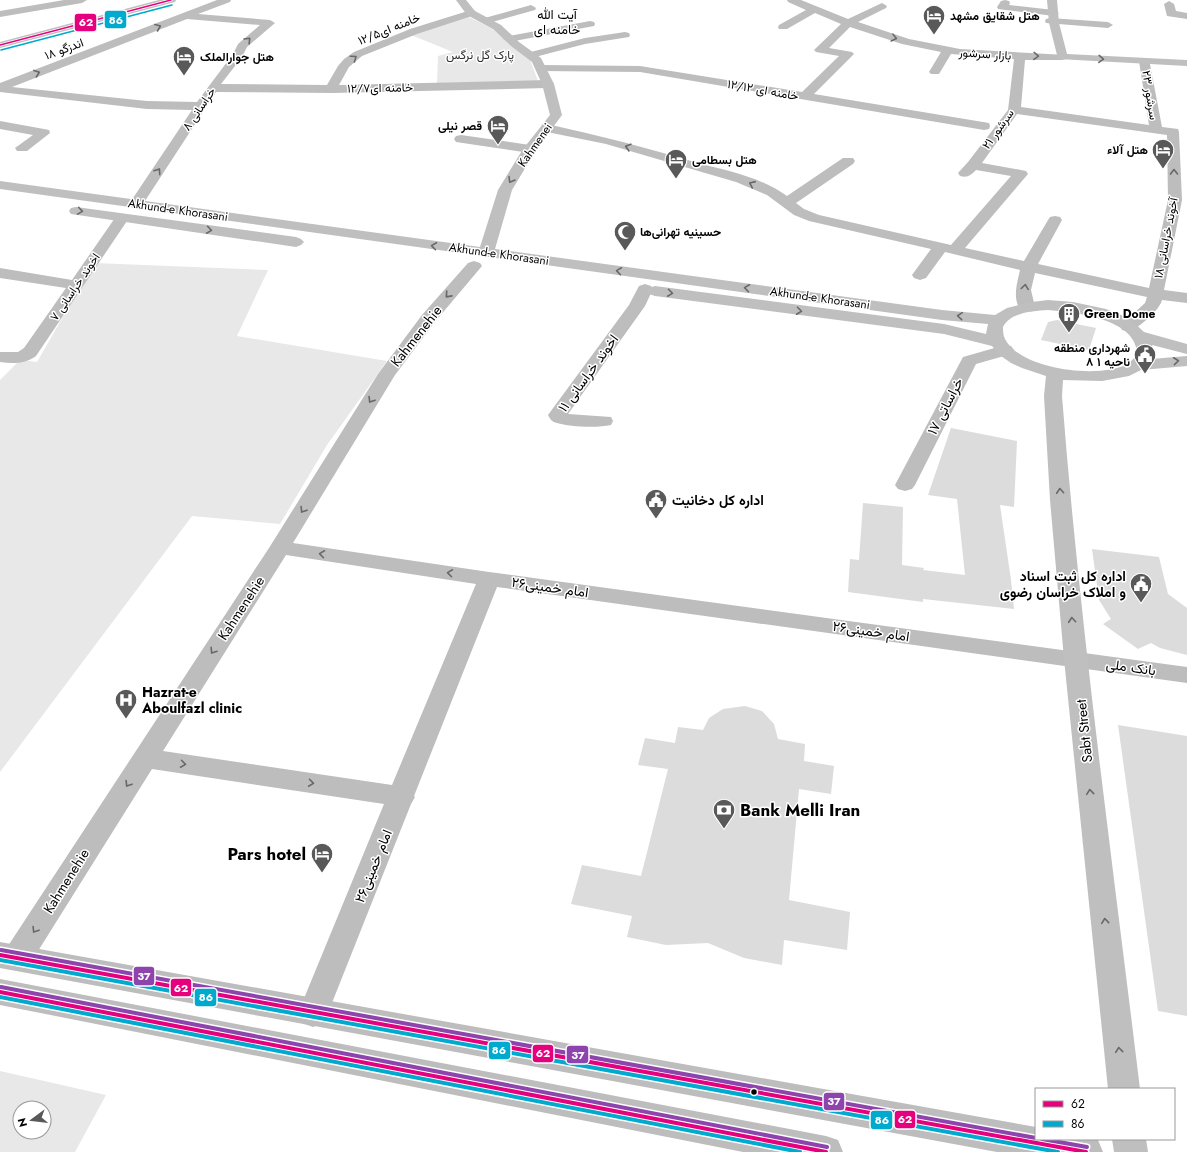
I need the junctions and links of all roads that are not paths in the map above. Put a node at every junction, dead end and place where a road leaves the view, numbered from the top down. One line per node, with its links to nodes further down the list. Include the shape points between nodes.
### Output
1 (82, 0): 14 (street)
2 (171, 0): 25 (main road)
3 (226, 0): 15 (street, اندزگو ۱۸)
4 (461, 0): 13 (main road, Kahmenei)
5 (792, 0): 12 (street, بازار سرشور)
6 (1052, 0): 17 (main road)
7 (1168, 2): 9 (street); 16 (street, via 1171,14)
8 (1005, 3): 17 (street, via 1002,7)
9 (1187, 5)
10 (882, 6): 19 (street)
11 (532, 8): 18 (street)
12 (815, 9): 19 (street, بازار سرشور); 22 (street)
13 (471, 13): 18 (main road, Kahmenei); 37 (street, خامنه ای۱۲/۵, one-way to 13, via 336,78 352,58 393,39)
14 (0, 14)
15 (186, 16): 35 (street, اندزگو ۱۸, one-way to 15); 36 (street, خراسانی ۸, one-way to 15, via 242,46 270,23)
16 (1187, 16)
17 (1052, 18): 21 (street); 29 (main road)
18 (485, 21): 24 (main road, Kahmenei, via 497,27)
19 (848, 23): 26 (street, بازار سرشور, one-way to 26, via 874,38); 38 (street, via 820,50 848,54)
20 (590, 24): 24 (street)
21 (1108, 25)
22 (783, 27)
23 (625, 35): 27 (street, via 585,41)
24 (510, 39): 27 (main road, Kahmenei)
25 (0, 45)
26 (947, 50): 28 (street, بازار سرشور); 33 (street)
27 (531, 55): 32 (main road, Kahmenei)
28 (1020, 56): 29 (street, بازار سرشور, one-way to 29); 40 (street, سرشور ۲۱)
29 (1062, 57): 30 (main road, بازار سرشور, one-way to 30)
30 (1145, 61): 31 (main road, بازار سرشور); 44 (street, سرشور ۲۳)
31 (1187, 63)
32 (541, 68): 34 (main road, Kahmenei); 38 (street, خامنه ای ۱۲/۱۲, via 640,69)
33 (935, 72)
34 (548, 84): 37 (street, خامنه ای۱۲/۷); 43 (main road, Kahmenei, via 556,114)
35 (0, 88): 39 (street, via 147,106)
36 (212, 88): 37 (street, خامنه ای۱۲/۷); 39 (street, خراسانی ۸)
37 (332, 89)
38 (804, 97): 42 (street, خامنه ای ۱۲/۱۲)
39 (201, 106): 52 (street, خراسانی ۸, one-way to 39)
40 (1014, 110): 44 (street); 56 (street, سرشور ۲۱, via 969,169 1021,174)
41 (0, 125): 46 (street, via 44,133)
42 (984, 126)
43 (547, 128): 47 (main road, Kahmenei); 51 (street, one-way to 43, via 772,192 741,179 608,141)
44 (1156, 129): 63 (street, آخوند خراسانی ۱۸, one-way to 44, via 1175,200 1173,132)
45 (461, 139): 47 (street)
46 (22, 148)
47 (530, 149): 57 (main road, Kahmenei, one-way to 57, via 505,190)
48 (848, 160): 51 (street)
49 (0, 185): 52 (main road, Akhund-e Khorasani)
50 (0, 199): 53 (main road, Akhund-e Khorasani, one-way to 53)
51 (786, 203): 56 (street, via 805,216)
52 (136, 204): 57 (main road, Akhund-e Khorasani, one-way to 52)
53 (122, 218): 55 (main road, Akhund-e Khorasani, one-way to 55); 61 (street, اخوند خراسانی ۷)
54 (1055, 220): 58 (street)
55 (310, 244)
56 (947, 249): 58 (street); 60 (street)
57 (477, 263): 66 (main road, Akhund-e Khorasani, one-way to 57); 76 (street, Kahmenehie, one-way to 76, via 428,319 387,374)
58 (1029, 267): 63 (street); 65 (street, one-way to 58, via 1023,290)
59 (0, 273): 61 (street)
60 (920, 275)
61 (76, 285): 70 (street, اخوند خراسانی ۷, via 26,356)
62 (637, 288): 68 (main road, Akhund-e Khorasani, one-way to 68, via 944,329); 74 (street, اخوند خراسانی ۱۱, via 637,306 557,415 563,419)
63 (1156, 294): 64 (street); 67 (street, آخوند خراسانی ۱۸, via 1153,305)
64 (1187, 298)
65 (1027, 307): 66 (main road, via 1010,312); 67 (main road, via 1055,305 1091,310 1111,317)
66 (998, 320): 68 (main road, via 994,330)
67 (1133, 331): 69 (main road); 72 (main road, via 1145,346 1144,357)
68 (1001, 346): 73 (main road, via 1018,360); 75 (street, خراساتی ۱۷, via 969,361)
69 (1187, 349)
70 (0, 357)
71 (1187, 361): 72 (main road, one-way to 71)
72 (1137, 366): 73 (main road, via 1122,373 1102,376)
73 (1055, 373): 78 (main road, Sabt Street, one-way to 73, via 1060,492 1053,396)
74 (604, 421)
75 (905, 485)
76 (280, 548): 77 (street, one-way to 76); 80 (street, Kahmenehie, one-way to 80)
77 (489, 579): 78 (street, امام خمینی۲۶); 81 (street, امام خمینی۲۶)
78 (1076, 659): 79 (street, بانک ملی); 85 (main road, Sabt Street, one-way to 78)
79 (1187, 675)
80 (144, 758): 81 (street, one-way to 81); 82 (street, Kahmenehie, one-way to 82)
81 (402, 796): 84 (street, امام خمینی۲۶)
82 (9, 956): 84 (street)
83 (0, 992): 87 (street)
84 (313, 1013): 88 (street)
85 (1124, 1088)
86 (1129, 1140): 89 (main road)
87 (826, 1152)
88 (1086, 1152)
89 (1131, 1152)

